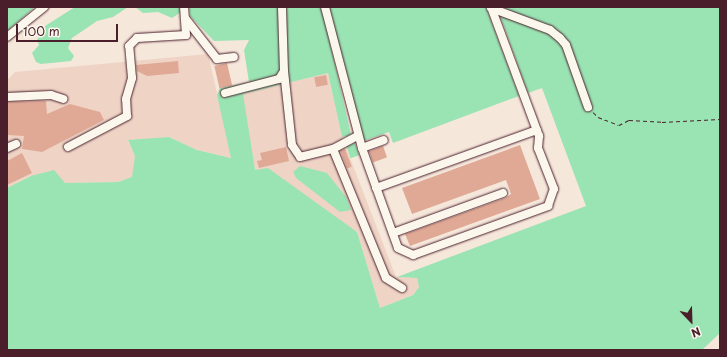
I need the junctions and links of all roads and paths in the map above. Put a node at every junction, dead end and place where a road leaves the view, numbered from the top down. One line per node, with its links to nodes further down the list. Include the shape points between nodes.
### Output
1 (44, 7): 7 (street)
2 (184, 7): 6 (street)
3 (282, 7): 9 (street)
4 (325, 7): 16 (street)
5 (491, 8): 13 (street, via 550,30 560,38 566,45); 15 (street)
6 (185, 18): 8 (street, via 217,59); 19 (street, via 186,35 137,38 129,46 132,78 126,99 127,116)
7 (7, 37)
8 (234, 57)
9 (284, 71): 10 (street, via 278,79); 22 (street, via 292,145 300,157)
10 (225, 93)
11 (7, 97): 12 (street, via 51,95)
12 (63, 99)
13 (588, 107): 14 (path, via 598,117 619,125 629,120 662,122)
14 (720, 119)
15 (537, 130): 23 (street); 25 (street, via 538,148 554,189 548,206 413,255 398,248)
16 (357, 136): 21 (street); 22 (street)
17 (384, 140): 21 (street)
18 (16, 144): 20 (street)
19 (68, 146)
20 (7, 148)
21 (362, 148): 23 (street)
22 (333, 149): 26 (street, via 386,278)
23 (376, 188): 25 (street)
24 (503, 193): 25 (street)
25 (393, 233)
26 (402, 288)

